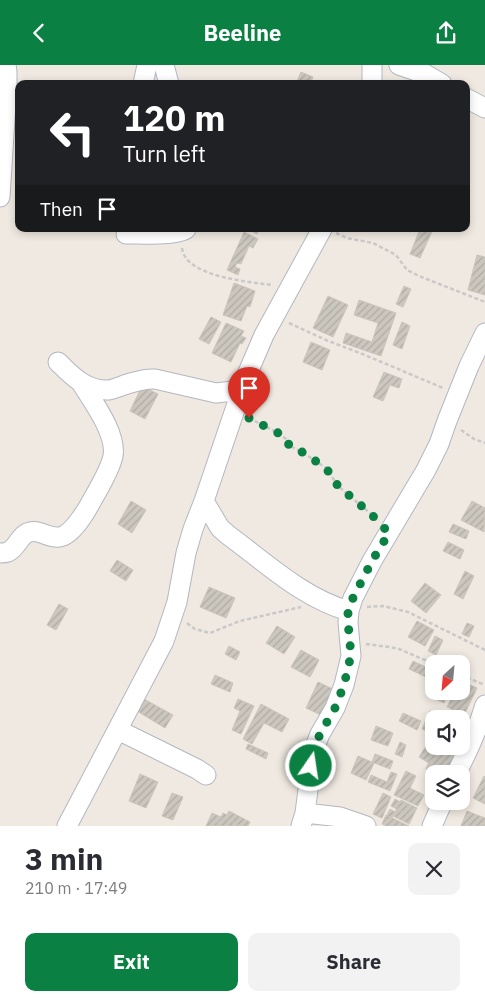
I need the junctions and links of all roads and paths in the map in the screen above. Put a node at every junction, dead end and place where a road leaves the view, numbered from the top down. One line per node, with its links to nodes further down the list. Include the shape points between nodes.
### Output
1 (6, 65): 12 (street)
2 (147, 65): 6 (street)
3 (164, 65): 7 (street)
4 (372, 65): 8 (street)
5 (399, 65): 9 (street)
6 (144, 80)
7 (167, 80)
8 (372, 80)
9 (435, 80)
10 (470, 99): 11 (street)
11 (485, 108)
12 (0, 197)
13 (172, 232): 17 (street)
14 (183, 232): 18 (path, via 182,254 202,271 244,282)
15 (326, 232): 18 (street)
16 (332, 232): 19 (path, via 373,243 396,255 407,270 418,276)
17 (126, 234)
18 (290, 287): 20 (street)
19 (485, 302)
20 (274, 316): 24 (street); 25 (path, via 326,341)
21 (485, 333): 25 (street)
22 (58, 362): 23 (street)
23 (82, 383): 24 (street, via 91,388 109,390 155,379 216,393); 31 (street, via 103,417 113,444 113,455 102,481 87,509 64,536 32,531 8,552)
24 (242, 390): 26 (street)
25 (458, 394): 27 (street)
26 (234, 411): 29 (street); 30 (path, via 280,434 290,447 326,468 338,486)
27 (447, 421): 28 (path); 30 (street, via 426,470)
28 (485, 443)
29 (204, 501): 32 (street, via 228,535 295,585); 34 (street, via 186,553)
30 (389, 533): 33 (street)
31 (0, 553)
32 (324, 602): 33 (street); 34 (path, via 240,621 210,633 196,629)
33 (350, 607): 35 (street); 36 (path, via 383,606 408,612)
34 (173, 614): 41 (street, via 164,641)
35 (349, 641): 37 (path, via 394,648); 45 (street, via 351,655 344,685 313,751)
36 (485, 650)
37 (425, 660)
38 (470, 679): 39 (path)
39 (485, 685)
40 (485, 705): 42 (street)
41 (118, 730): 43 (street); 46 (street)
42 (460, 765)
43 (206, 775)
44 (439, 810): 48 (street)
45 (303, 819): 47 (street, via 340,817)
46 (67, 826)
47 (366, 826)
48 (432, 826)

